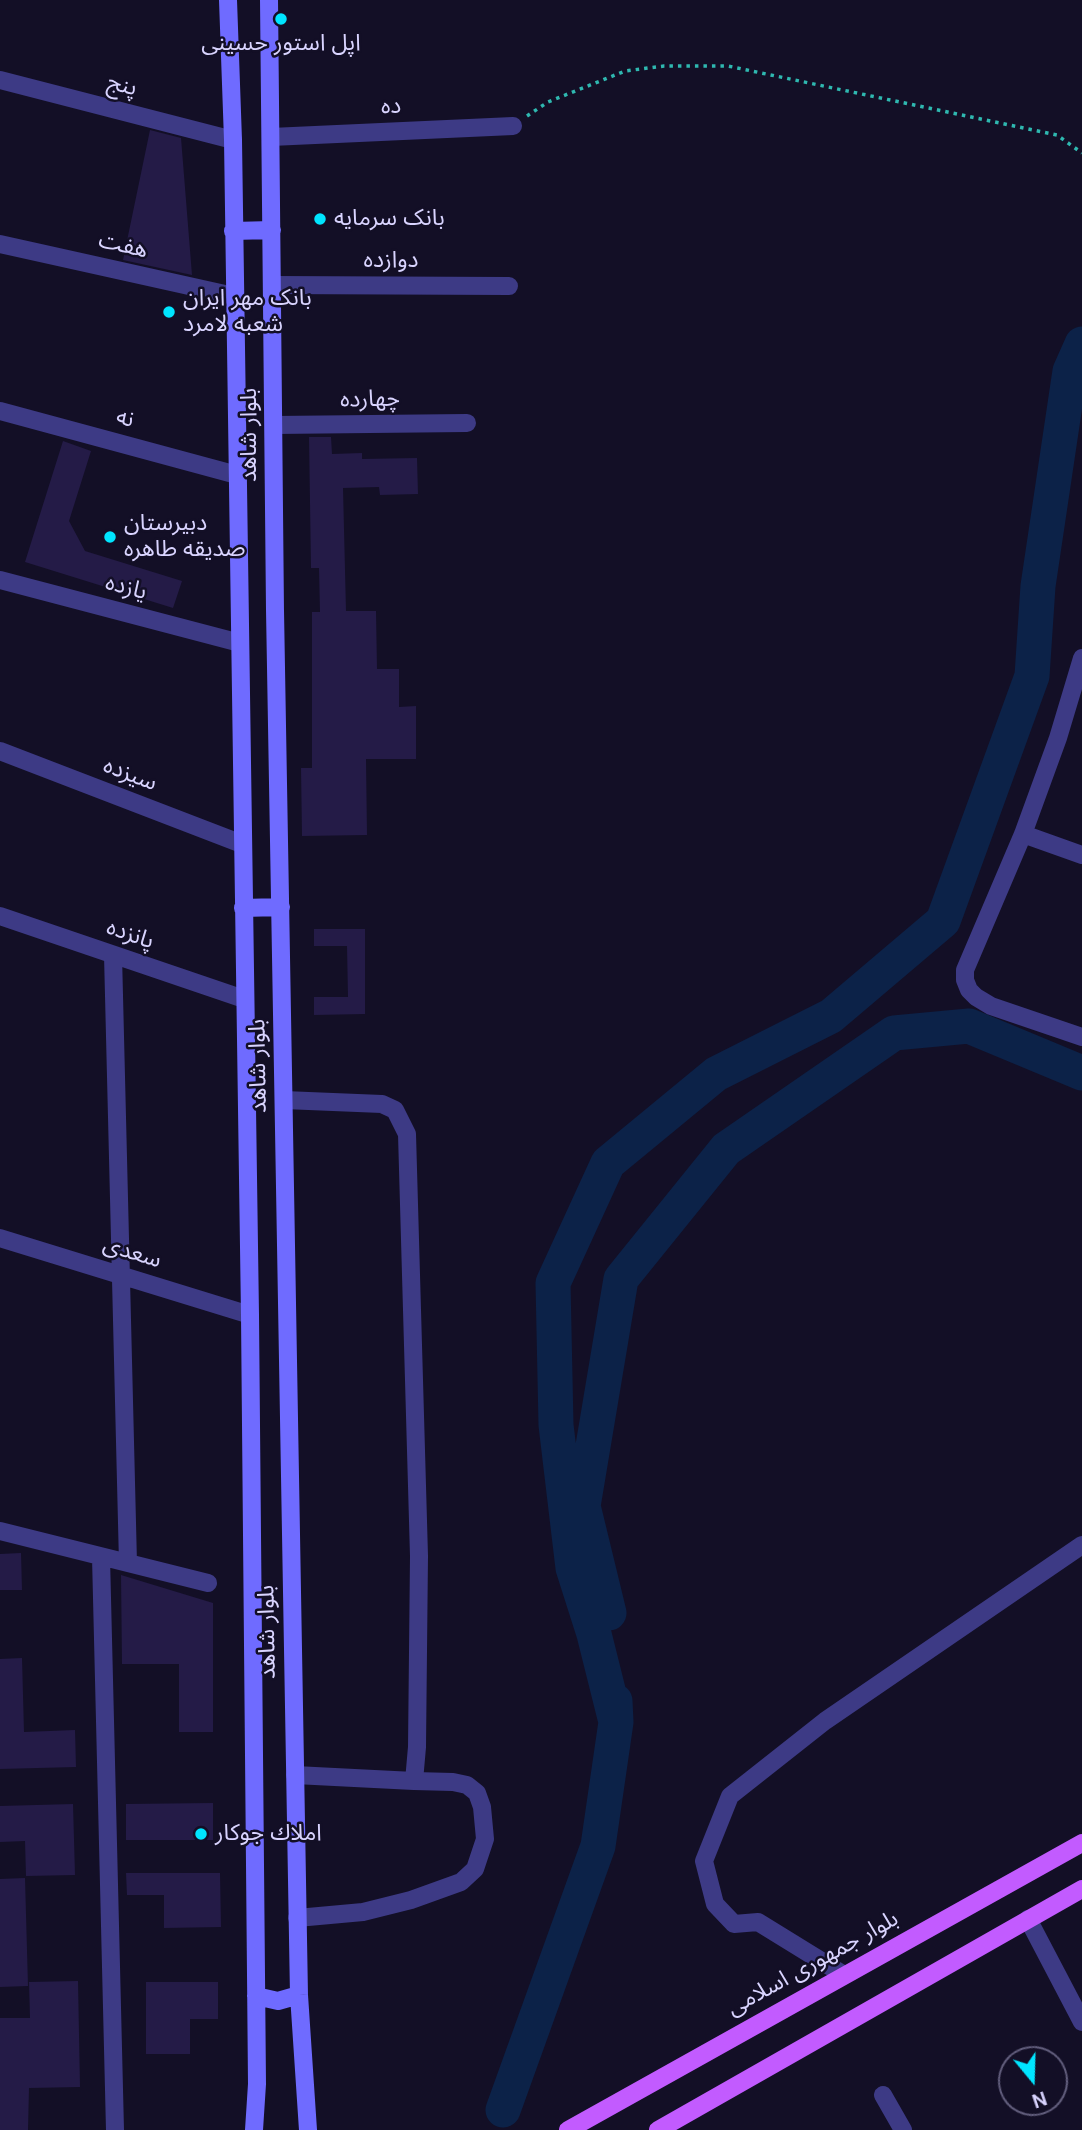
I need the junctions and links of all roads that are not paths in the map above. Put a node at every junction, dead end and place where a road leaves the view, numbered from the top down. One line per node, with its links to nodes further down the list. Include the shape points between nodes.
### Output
1 (228, 0): 6 (main road, بلوار شاهد)
2 (269, 0): 5 (main road, بلوار شاهد)
3 (0, 80): 6 (street, پنج)
4 (513, 126): 5 (street, ده)
5 (271, 137): 7 (main road, بلوار شاهد)
6 (233, 140): 8 (main road, بلوار شاهد)
7 (272, 230): 8 (main road); 10 (main road, بلوار شاهد)
8 (233, 231): 12 (main road, بلوار شاهد)
9 (0, 244): 12 (street, هفت)
10 (273, 285): 11 (street, دوازده); 15 (main road, بلوار شاهد)
11 (509, 286)
12 (234, 296): 16 (main road, بلوار شاهد)
13 (0, 411): 16 (street, نه)
14 (467, 423): 15 (street, چهارده)
15 (274, 425): 25 (main road, بلوار شاهد)
16 (237, 475): 18 (main road, بلوار شاهد)
17 (0, 580): 18 (street, یازده)
18 (240, 643): 23 (main road, بلوار شاهد)
19 (1082, 658): 20 (street)
20 (1080, 680): 22 (street)
21 (0, 751): 23 (street, سیزده)
22 (1023, 834): 24 (street); 30 (street, via 965,970 965,980 975,997 991,1006)
23 (242, 845): 26 (main road, بلوار شاهد)
24 (1082, 855)
25 (281, 907): 26 (main road); 31 (main road, بلوار شاهد)
26 (243, 908): 29 (main road, بلوار شاهد)
27 (0, 916): 28 (street, پانزده)
28 (113, 955): 29 (street, پانزده); 33 (street)
29 (244, 999): 34 (main road, بلوار شاهد)
30 (1082, 1037)
31 (284, 1100): 40 (main road, بلوار شاهد); 41 (street, via 382,1104 395,1110 407,1133 419,1556)
32 (0, 1238): 33 (street, سعدی)
33 (122, 1275): 34 (street, سعدی); 38 (street)
34 (250, 1315): 48 (main road, بلوار شاهد)
35 (0, 1531): 37 (street)
36 (1082, 1545): 46 (street, via 825,1721 730,1796 704,1861 715,1904 734,1924 758,1922)
37 (101, 1557): 38 (street); 52 (street)
38 (128, 1563): 39 (street)
39 (208, 1583)
40 (295, 1775): 41 (street); 44 (main road, بلوار شاهد)
41 (414, 1781): 44 (street, via 467,1784 477,1793 485,1839 475,1869 461,1882 411,1900 363,1912)
42 (1082, 1843): 46 (main road, بلوار جمهوری اسلامی)
43 (1082, 1889): 45 (main road)
44 (298, 1918): 47 (main road, بلوار شاهد)
45 (1028, 1919): 49 (street); 51 (main road)
46 (844, 1975): 55 (main road, بلوار جمهوری اسلامی)
47 (299, 1995): 48 (main road, via 278,2001); 54 (main road, بلوار شاهد)
48 (256, 1996): 53 (main road, بلوار شاهد)
49 (1082, 2022)
50 (883, 2095): 58 (street)
51 (689, 2112): 56 (main road); 57 (street)
52 (115, 2130)
53 (254, 2130)
54 (308, 2130)
55 (568, 2130)
56 (658, 2130)
57 (686, 2130)
58 (903, 2130)

